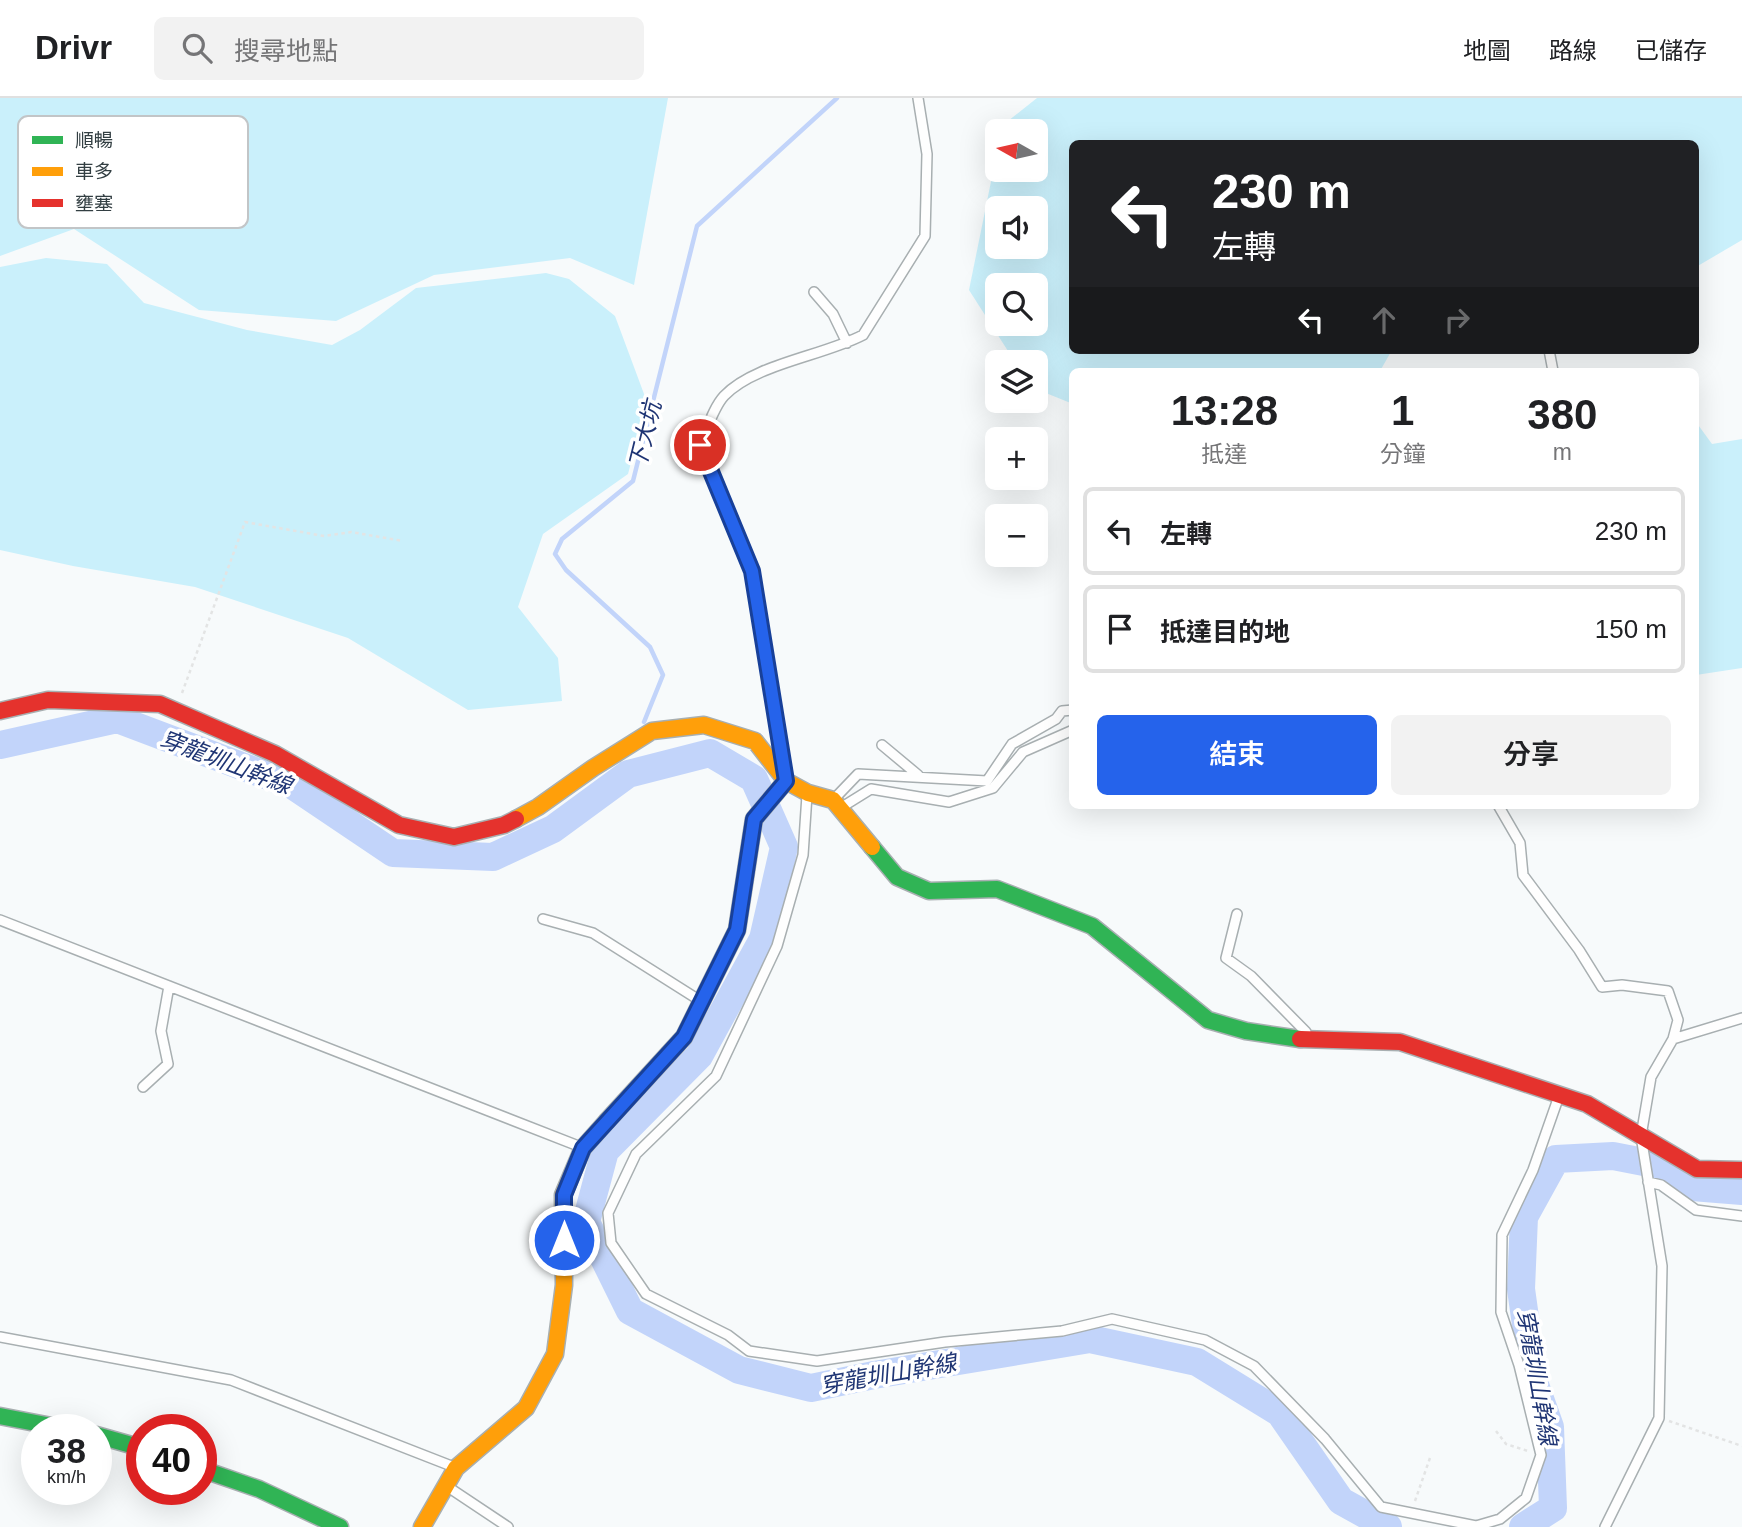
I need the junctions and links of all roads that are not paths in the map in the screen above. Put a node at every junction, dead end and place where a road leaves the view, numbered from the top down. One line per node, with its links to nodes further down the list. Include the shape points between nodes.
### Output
1 (918, 98): 3 (lane, via 927,154 925,236 863,335)
2 (814, 292): 3 (lane, via 833,314)
3 (846, 343): 9 (lane, via 748,378 723,397 700,445 752,571)
4 (1069, 710): 8 (lane, via 1062,710 1056,719 1012,744 987,781)
5 (0, 711): 9 (street, via 48,700 160,704 275,754 399,825 454,837 504,825 527,813 652,731 704,725 755,741)
6 (1069, 732): 11 (lane, via 1023,752 993,788 982,792 949,802 871,789)
7 (882, 744): 8 (lane)
8 (921, 777): 11 (lane, via 858,774)
9 (786, 781): 10 (street); 17 (street, via 754,819 737,930)
10 (807, 793): 11 (street); 22 (lane, via 803,855 777,946 722,1064 716,1076 636,1154 608,1213 611,1243 646,1294 728,1335 749,1351 817,1361 1062,1331 1112,1320 1205,1340 1254,1366 1325,1439 1381,1507 1476,1526 1500,1519 1526,1498 1541,1455 1501,1312 1502,1235 1533,1170)
11 (837, 804): 20 (street, via 897,877 929,891 997,889 1092,926 1208,1020)
12 (1499, 809): 19 (lane, via 1520,843 1524,875 1602,987 1668,991 1678,1020)
13 (1237, 914): 20 (lane, via 1226,958 1251,976)
14 (543, 919): 17 (lane, via 593,933)
15 (0, 920): 16 (lane)
16 (169, 986): 21 (lane, via 160,1031 169,1064); 24 (lane)
17 (702, 1002): 24 (street, via 684,1037)
18 (1742, 1018): 19 (lane)
19 (1673, 1039): 23 (lane, via 1651,1077)
20 (1314, 1041): 22 (street, via 1400,1042)
21 (143, 1087)
22 (1560, 1095): 23 (street, via 1587,1104)
23 (1641, 1136): 25 (street, via 1697,1169); 26 (lane)
24 (583, 1148): 31 (street, via 564,1195 564,1285 555,1354 526,1408)
25 (1742, 1170)
26 (1648, 1182): 27 (lane, via 1661,1185 1696,1210); 37 (lane, via 1662,1266 1659,1418)
27 (1742, 1216)
28 (0, 1337): 31 (lane, via 231,1380)
29 (0, 1416): 30 (street)
30 (21, 1420)
31 (456, 1468): 33 (street)
32 (217, 1475): 34 (street)
33 (446, 1485): 35 (street); 36 (lane)
34 (340, 1527)
35 (422, 1527)
36 (508, 1527)
37 (1605, 1527)

